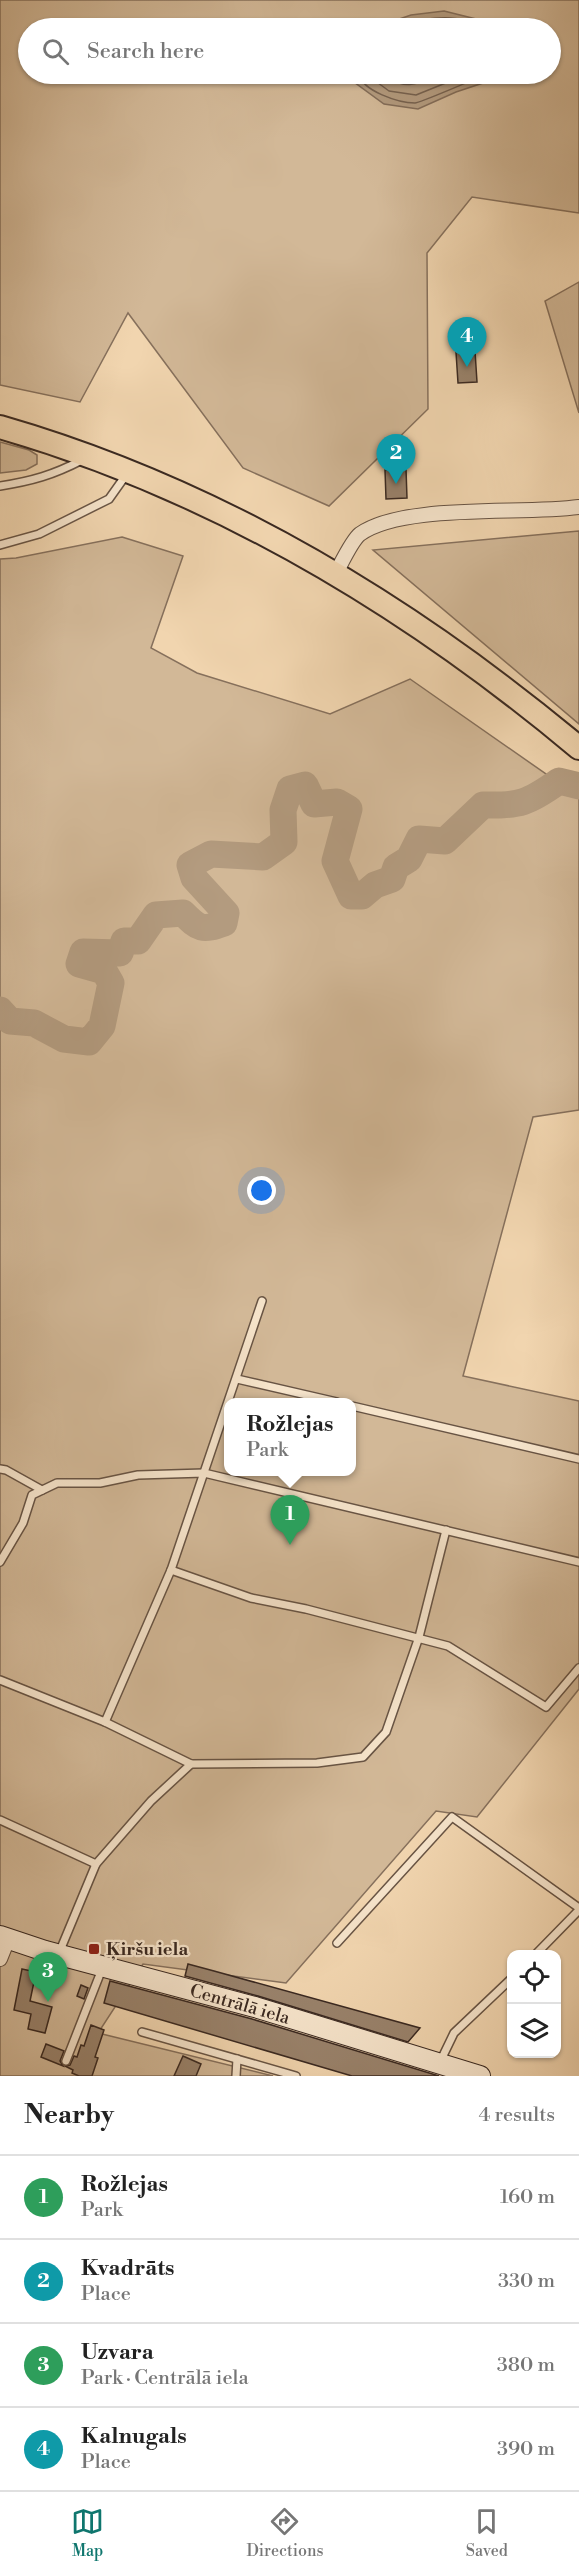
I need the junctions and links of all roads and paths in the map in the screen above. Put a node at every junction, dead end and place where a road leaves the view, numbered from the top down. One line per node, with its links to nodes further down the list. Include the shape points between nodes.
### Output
1 (0, 426): 2 (main road)
2 (90, 456): 3 (main road); 4 (lane, via 56,474)
3 (129, 471): 6 (lane, via 109,499 39,534); 7 (main road, via 240,520)
4 (0, 488)
5 (579, 507): 7 (street, via 432,514 391,520 358,535)
6 (0, 545)
7 (336, 573): 8 (main road, via 446,644)
8 (579, 748)
9 (262, 1301): 10 (lane)
10 (237, 1379): 11 (lane); 12 (lane)
11 (230, 1398)
12 (320, 1398)
13 (356, 1407): 15 (lane)
14 (224, 1416): 17 (lane)
15 (579, 1459)
16 (0, 1469): 18 (lane)
17 (204, 1473): 18 (lane, via 57,1483); 19 (lane); 22 (lane)
18 (42, 1490): 20 (lane, via 32,1496 23,1523)
19 (446, 1530): 21 (lane); 23 (lane)
20 (0, 1562)
21 (579, 1562)
22 (171, 1570): 23 (lane, via 251,1598); 26 (lane)
23 (419, 1637): 24 (lane, via 448,1646 546,1707); 27 (lane, via 386,1732 363,1757 317,1763)
24 (579, 1668)
25 (0, 1680): 26 (lane)
26 (105, 1722): 27 (lane)
27 (191, 1764): 29 (lane)
28 (0, 1820): 29 (lane)
29 (96, 1864): 34 (lane)
30 (579, 1909): 32 (lane, via 452,1817); 33 (lane)
31 (4, 1937): 34 (street, Centrālā iela); 35 (street)
32 (337, 1943)
33 (540, 1950)
34 (58, 1955): 36 (street, Centrālā iela)
35 (0, 1959)
36 (103, 1966): 40 (lane); 41 (street, Centrālā iela)
37 (507, 1983): 41 (lane, via 454,2033)
38 (142, 2032): 39 (lane)
39 (237, 2059): 42 (lane); 43 (lane)
40 (66, 2061)
41 (439, 2063): 44 (street, Centrālā iela)
42 (236, 2076)
43 (296, 2076)
44 (478, 2076)

